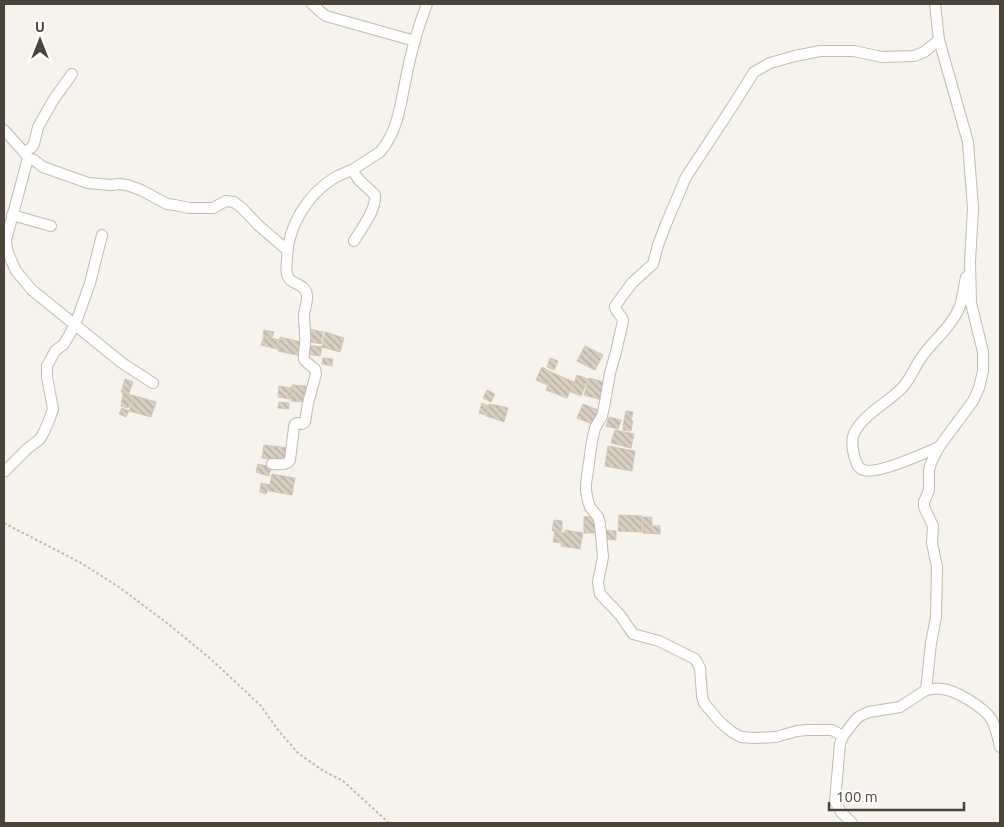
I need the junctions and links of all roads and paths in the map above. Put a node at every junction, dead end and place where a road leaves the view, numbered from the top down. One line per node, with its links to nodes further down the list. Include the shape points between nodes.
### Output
1 (312, 4): 4 (street, via 326,16)
2 (427, 4): 4 (street)
3 (935, 4): 5 (street)
4 (415, 40): 9 (street, via 394,128 380,152)
5 (939, 40): 15 (street, via 968,142 974,208); 23 (street, via 914,56 882,57 854,51 820,51 770,63 754,72 686,177 653,264 626,289 615,306 623,321 606,402 590,449 586,491 590,506 599,519 603,557 598,588 629,630 695,659 701,671 704,702 737,736 776,737 797,731 827,730)
6 (72, 74): 8 (street, via 38,127 34,144)
7 (4, 130): 8 (street)
8 (26, 155): 10 (street); 14 (street, via 43,167 88,183 127,185 167,204 213,208 226,201 234,202)
9 (352, 170): 13 (street, via 375,195 372,210); 14 (street, via 335,177 312,199 296,220)
10 (12, 215): 11 (street); 16 (street, via 6,240 16,271 32,290)
11 (51, 226)
12 (102, 235): 16 (street)
13 (354, 241)
14 (287, 250): 19 (street, via 288,278 301,285 307,294 304,357 316,374 305,422 295,424 290,460 285,464)
15 (970, 262): 18 (street, via 971,303 983,352 983,371 973,402); 18 (street, via 960,307 950,325 919,360 900,391 856,428 852,442 856,463 868,471 886,468)
16 (76, 325): 17 (street); 20 (street, via 47,366 52,409 44,432)
17 (153, 383)
18 (940, 447): 22 (street, via 930,463 930,490 924,502 933,526 932,543 937,567 936,617)
19 (272, 464)
20 (4, 472)
21 (4, 523): 25 (path, via 80,563 167,622 261,706 298,754 343,781)
22 (926, 690): 23 (street, via 900,707 862,715); 24 (street, via 950,691 977,706 991,720)
23 (843, 736): 26 (street, via 835,801)
24 (1000, 747)
25 (389, 823)
26 (852, 823)

